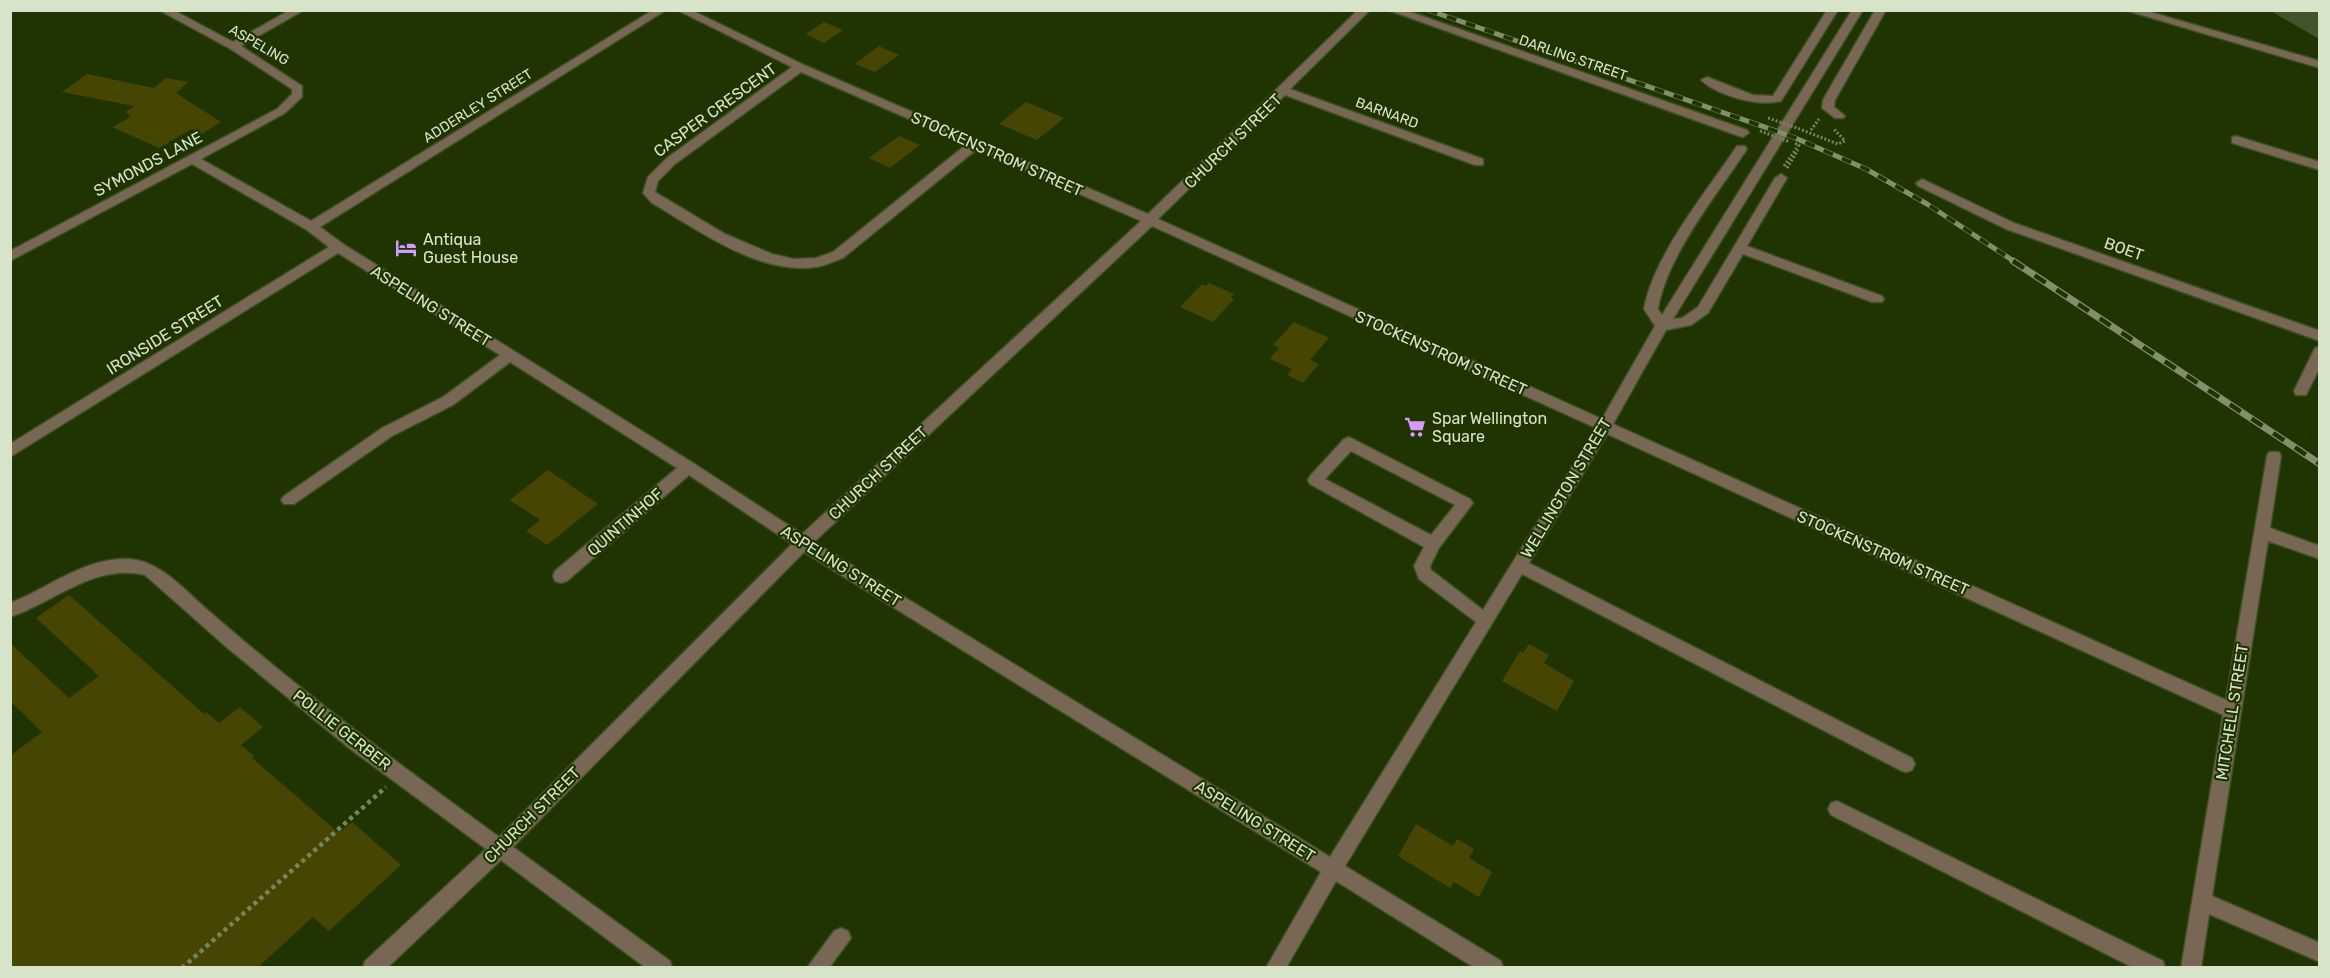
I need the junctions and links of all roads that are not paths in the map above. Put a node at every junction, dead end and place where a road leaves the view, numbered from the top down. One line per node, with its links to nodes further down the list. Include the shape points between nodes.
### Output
1 (164, 10): 11 (street, ASPELING)
2 (299, 10): 11 (street)
3 (661, 10): 28 (street, ADDERLEY STREET)
4 (681, 10): 13 (street, STOCKENSTROM STREET)
5 (1365, 10): 15 (street, CHURCH STREET)
6 (1393, 10): 18 (street, DARLING STREET)
7 (1833, 10): 14 (street, via 1777,99 1763,101)
8 (1858, 10): 33 (street, WELLINGTON STREET)
9 (1881, 10): 17 (street, via 1828,100 1828,108)
10 (2130, 10): 12 (street)
11 (233, 46): 16 (street, ASPELING, via 294,84 300,91)
12 (2319, 65)
13 (801, 67): 20 (street, STOCKENSTROM STREET); 20 (street, CASPER CRESCENT, via 671,161 652,180 649,193 764,257 796,265 812,264 838,255)
14 (1707, 80)
15 (1284, 91): 23 (street, BARNARD); 27 (street, CHURCH STREET)
16 (298, 95): 22 (street, SYMONDS LANE, via 281,111)
17 (1839, 116)
18 (1743, 133)
19 (2236, 140): 24 (street)
20 (975, 144): 27 (street, STOCKENSTROM STREET)
21 (1741, 150): 33 (street, via 1670,259 1654,291 1651,309)
22 (192, 159): 28 (street, ASPELING STREET); 31 (street, SYMONDS LANE)
23 (1479, 162)
24 (2319, 166)
25 (1781, 178): 30 (street)
26 (1922, 183): 34 (street, BOET, via 2010,226)
27 (1150, 220): 38 (street, STOCKENSTROM STREET); 44 (street, CHURCH STREET)
28 (311, 227): 29 (street, ASPELING STREET)
29 (338, 247): 35 (street, ASPELING STREET); 39 (street, IRONSIDE STREET)
30 (1740, 248): 32 (street); 33 (street, via 1703,310 1686,322)
31 (10, 257)
32 (1877, 299)
33 (1662, 326): 38 (street, WELLINGTON STREET)
34 (2319, 336)
35 (510, 355): 41 (street, ASPELING STREET); 42 (street, via 448,401 387,432)
36 (2318, 358): 37 (street)
37 (2301, 391)
38 (1604, 427): 47 (street, WELLINGTON STREET); 51 (street, STOCKENSTROM STREET)
39 (10, 452)
40 (2274, 456): 43 (street, MITCHELL STREET)
41 (688, 467): 44 (street, ASPELING STREET); 48 (street, QUINTINHOF)
42 (288, 500)
43 (2262, 532): 46 (street); 51 (street, MITCHELL STREET)
44 (803, 543): 54 (street, CHURCH STREET); 55 (street, ASPELING STREET)
45 (1433, 544): 45 (street, via 1465,503 1349,443 1316,480); 50 (street, via 1422,566 1425,574)
46 (2319, 553)
47 (1519, 565): 50 (street, WELLINGTON STREET); 52 (street)
48 (561, 576)
49 (10, 610): 54 (street, POLLIE GERBER, via 100,568 138,565 150,570 355,742)
50 (1485, 620): 55 (street, WELLINGTON STREET)
51 (2232, 711): 56 (street, MITCHELL STREET)
52 (1906, 764)
53 (1837, 809): 64 (street)
54 (499, 849): 59 (street, CHURCH STREET); 60 (street, POLLIE GERBER)
55 (1332, 869): 62 (street, WELLINGTON STREET); 63 (street, ASPELING STREET)
56 (2202, 900): 58 (street); 65 (street, MITCHELL STREET)
57 (841, 938): 61 (street)
58 (2319, 953)
59 (372, 968)
60 (663, 968)
61 (816, 968)
62 (1275, 968)
63 (1494, 968)
64 (2156, 968)
65 (2191, 968)

